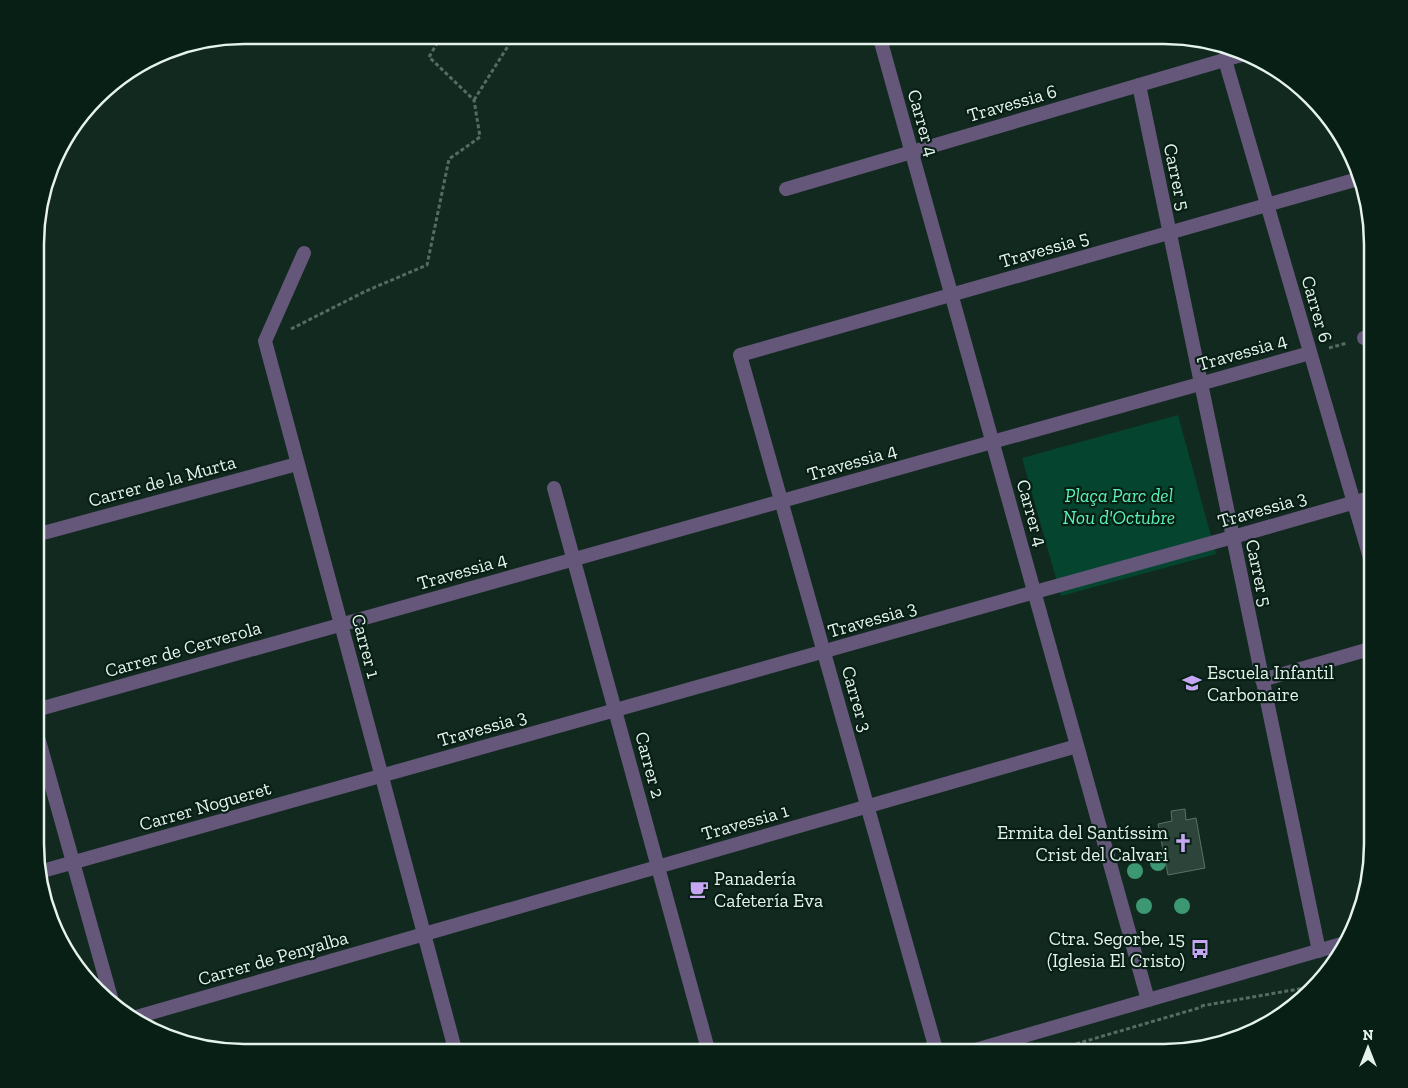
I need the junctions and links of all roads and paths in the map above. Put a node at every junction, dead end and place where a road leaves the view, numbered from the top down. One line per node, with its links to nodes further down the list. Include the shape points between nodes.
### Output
1 (437, 44): 6 (path, via 429,57)
2 (509, 44): 6 (path)
3 (881, 44): 7 (street, Carrer 4)
4 (1227, 54): 5 (street, Travessia 6); 10 (street, Carrer 6)
5 (1139, 86): 7 (street, Travessia 6); 11 (street, Carrer 5)
6 (474, 100): 15 (path, via 480,137 450,159 427,265)
7 (911, 152): 9 (street, Travessia 6); 13 (street, Carrer 4)
8 (1354, 179): 10 (street, Travessia 5)
9 (786, 189)
10 (1267, 204): 11 (street, Travessia 5); 16 (street, Carrer 6)
11 (1169, 233): 13 (street, Travessia 5); 18 (street, Carrer 5)
12 (304, 253): 15 (street)
13 (951, 295): 17 (street, Travessia 5); 19 (street, Carrer 4)
14 (1364, 338): 16 (path, Travessia 4)
15 (265, 342): 20 (street, Carrer 1)
16 (1310, 353): 18 (street, Travessia 4); 24 (street, Carrer 6)
17 (740, 355): 23 (street, Carrer 3)
18 (1200, 383): 19 (street, Travessia 4); 26 (street, Carrer 5)
19 (992, 442): 23 (street, Travessia 4); 29 (street, Carrer 4)
20 (297, 464): 25 (street, Carrer de la Murta); 30 (street, Carrer 1)
21 (554, 488): 28 (street, Carrer 2)
22 (1364, 500): 24 (street, Travessia 3)
23 (782, 501): 28 (street, Travessia 4); 32 (street, Carrer 3)
24 (1354, 503): 26 (street, Travessia 3); 27 (street, Carrer 6)
25 (44, 533)
26 (1232, 537): 29 (street, Travessia 3); 33 (street, Carrer 5)
27 (1364, 537)
28 (574, 559): 30 (street, Travessia 4); 35 (street, Carrer 2)
29 (1034, 592): 32 (street, Travessia 3); 36 (street, Carrer 4)
30 (341, 624): 34 (street, Carrer de Cerverola); 38 (street, Carrer 1)
31 (1364, 651): 33 (street)
32 (824, 652): 35 (street, Travessia 3); 39 (street, Carrer 3)
33 (1262, 680): 45 (street, Carrer 5)
34 (44, 708)
35 (615, 710): 38 (street, Travessia 3); 41 (street, Carrer 2)
36 (1077, 746): 39 (street, Travessia 1); 49 (street, Carrer 4)
37 (44, 759): 40 (street)
38 (381, 776): 40 (street, Carrer Nogueret); 43 (street, Carrer 1)
39 (868, 806): 41 (street, Travessia 1); 54 (street, Carrer 3)
40 (73, 862): 42 (street, Carrer Nogueret); 48 (street)
41 (658, 866): 43 (street, Travessia 1); 53 (street, Carrer 2)
42 (45, 870)
43 (424, 934): 51 (street, Carrer de Penyalba); 52 (street, Carrer 1)
44 (1336, 946): 45 (street)
45 (1319, 951): 46 (street)
46 (1196, 986): 49 (street); 50 (path)
47 (1303, 988): 50 (path)
48 (110, 993)
49 (1148, 1000): 55 (street)
50 (1202, 1007): 56 (path)
51 (141, 1016)
52 (454, 1044)
53 (707, 1044)
54 (934, 1044)
55 (996, 1044)
56 (1076, 1044)

